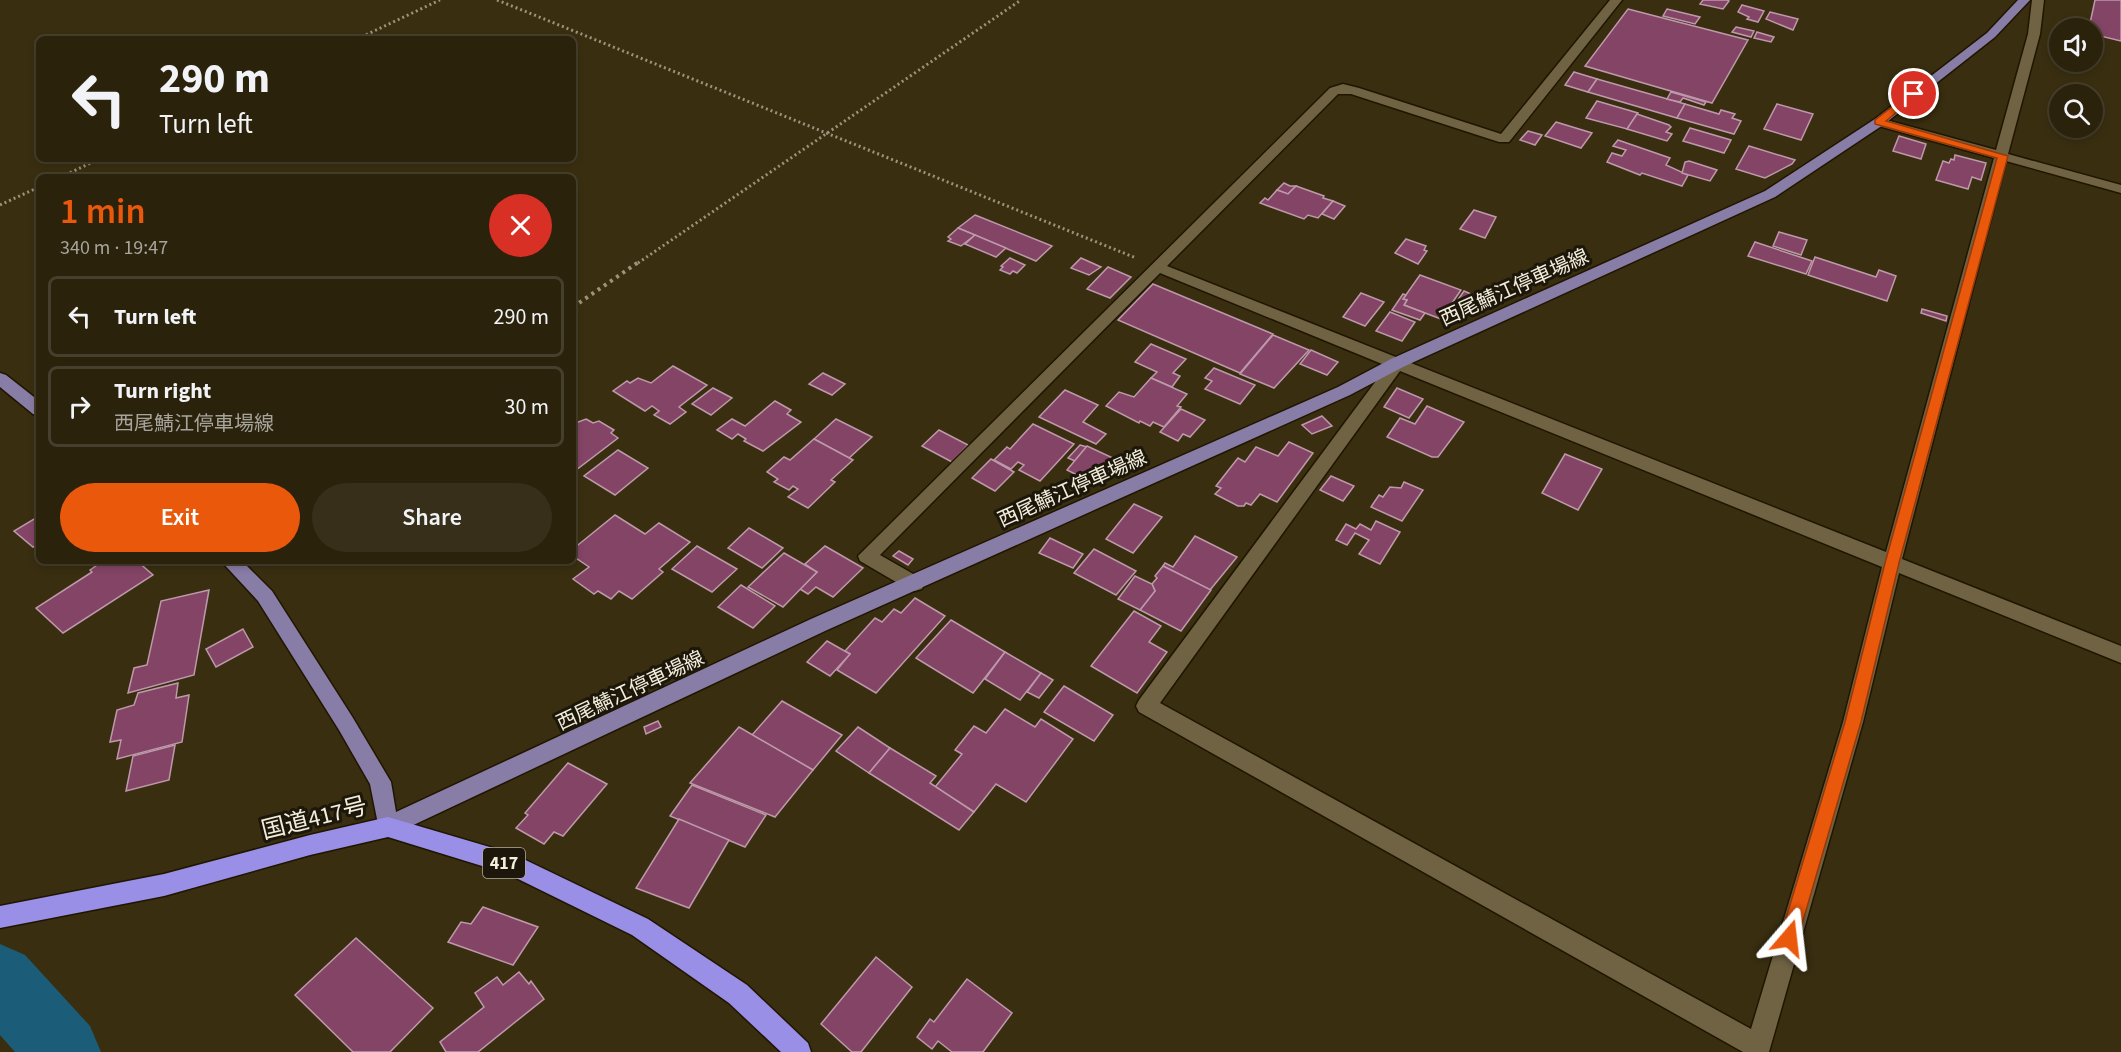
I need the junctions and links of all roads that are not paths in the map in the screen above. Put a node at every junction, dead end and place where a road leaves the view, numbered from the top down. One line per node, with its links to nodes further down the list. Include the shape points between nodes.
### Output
1 (1616, 0): 7 (street, via 1504,139 1355,91 1334,91)
2 (2024, 0): 4 (main road, 西尾鯖江停車場線, via 1990,35)
3 (2038, 0): 5 (street, via 2034,34)
4 (1879, 122): 5 (street); 8 (main road, 西尾鯖江停車場線, via 1770,194)
5 (2003, 156): 6 (street); 11 (street)
6 (2121, 189)
7 (1157, 267): 8 (street); 13 (street, via 867,556)
8 (1397, 363): 11 (street); 13 (main road, 西尾鯖江停車場線, via 1344,391); 17 (street, via 1146,706)
9 (0, 379): 10 (main road)
10 (36, 408)
11 (1892, 563): 14 (street); 17 (street, via 1853,722)
12 (233, 564): 15 (main road, via 265,596 346,724 380,782)
13 (915, 584): 15 (main road, 西尾鯖江停車場線, via 807,630)
14 (2121, 655)
15 (388, 827): 16 (highway, 国道417号 / 417, via 164,885); 18 (highway, 国道417号 / 417, via 513,865 640,927 738,994)
16 (0, 917)
17 (1757, 1049)
18 (799, 1052)

